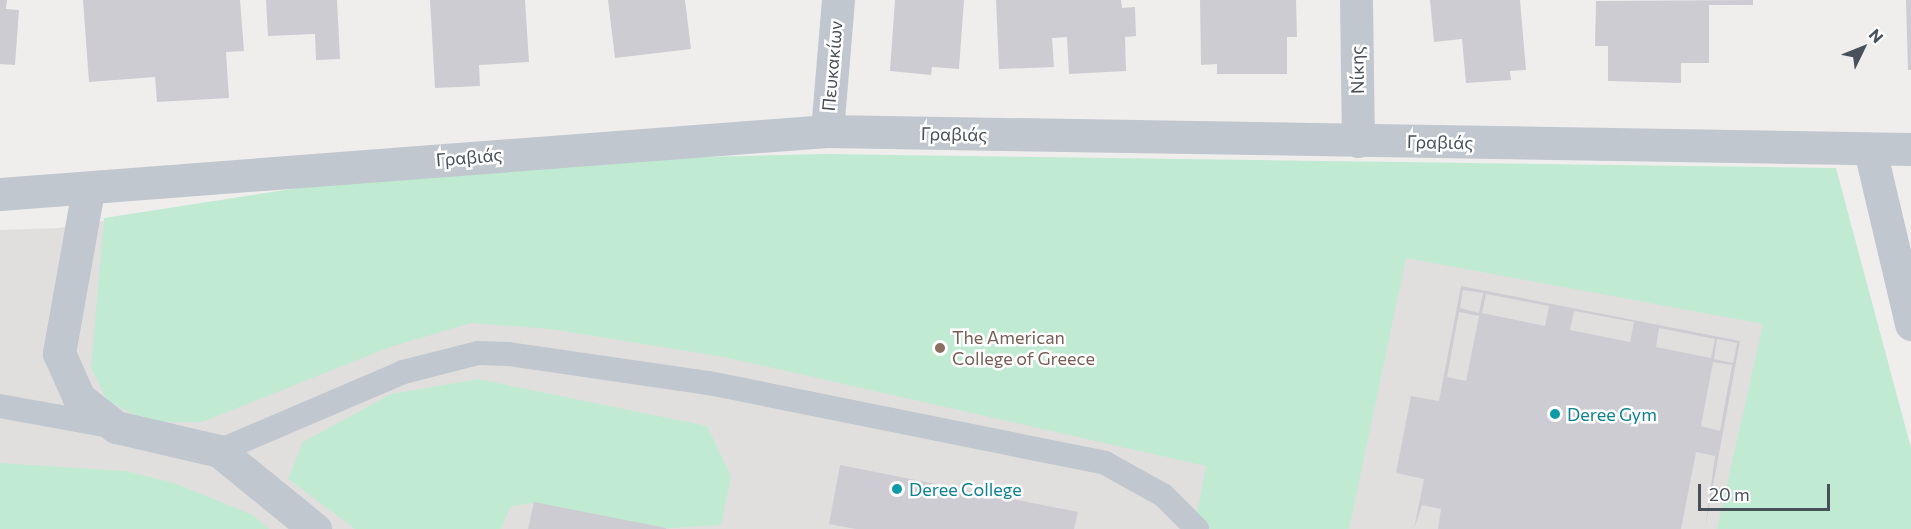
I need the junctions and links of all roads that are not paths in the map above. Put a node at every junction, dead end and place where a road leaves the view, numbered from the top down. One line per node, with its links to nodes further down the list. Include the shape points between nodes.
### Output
1 (838, 0): 3 (street, Πευκακίων)
2 (1356, 0): 4 (street, Νίκης)
3 (827, 131): 4 (street, Γραβιάς); 7 (street, Γραβιάς)
4 (1358, 141): 6 (street, Γραβιάς)
5 (1911, 149): 6 (street, Γραβιάς)
6 (1870, 150): 9 (street)
7 (88, 190): 8 (street, Γραβιάς); 11 (street, via 59,353 79,398)
8 (0, 194)
9 (1911, 324)
10 (0, 406): 11 (lane)
11 (116, 427): 12 (street)
12 (219, 451): 13 (street); 14 (lane, via 403,372 478,353 509,354 709,383 1105,463 1163,495)
13 (315, 529)
14 (1197, 529)

